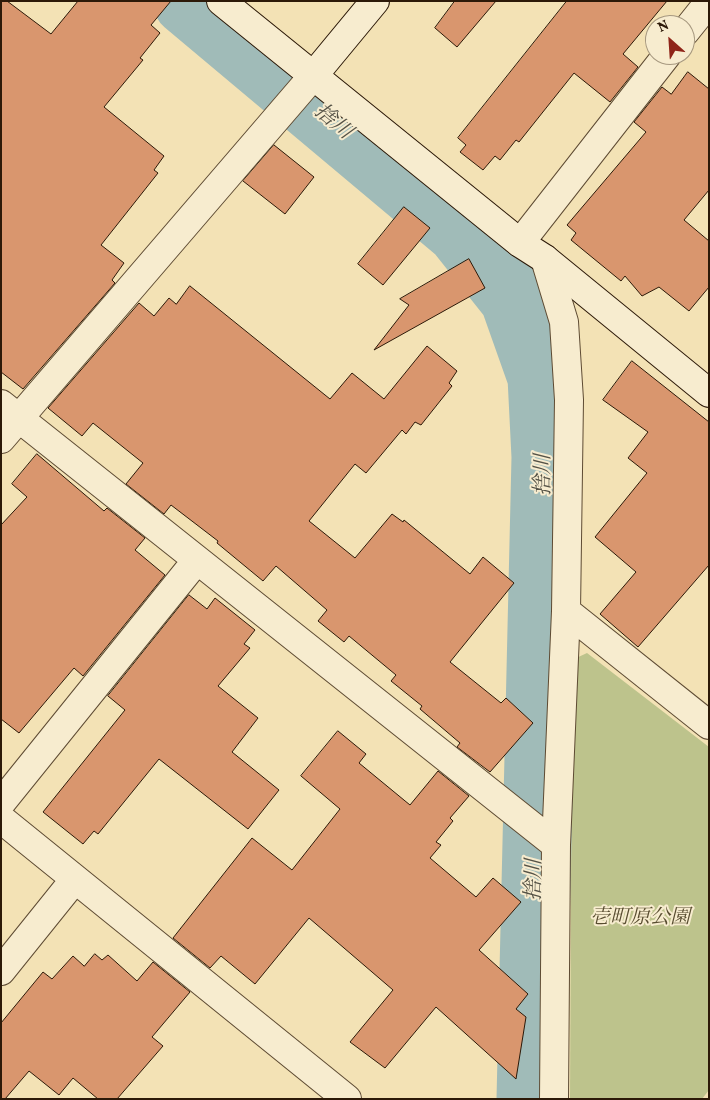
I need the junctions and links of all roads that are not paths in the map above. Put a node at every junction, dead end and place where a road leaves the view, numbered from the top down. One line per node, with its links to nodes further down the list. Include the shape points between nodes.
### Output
1 (220, 1): 6 (street)
2 (375, 1): 6 (street)
3 (709, 2): 4 (street)
4 (695, 20)
5 (659, 65): 7 (street)
6 (313, 76): 7 (street); 10 (street)
7 (520, 242): 8 (street)
8 (545, 259): 9 (street); 13 (street, via 564,322 569,400)
9 (706, 385)
10 (10, 410): 11 (street); 12 (street)
11 (1, 439)
12 (197, 560): 15 (street); 17 (street)
13 (566, 611): 14 (street); 17 (street)
14 (709, 726)
15 (1, 803)
16 (1, 819): 18 (street)
17 (556, 846): 21 (street)
18 (75, 879): 19 (street); 20 (street)
19 (1, 971)
20 (347, 1099)
21 (554, 1099)

